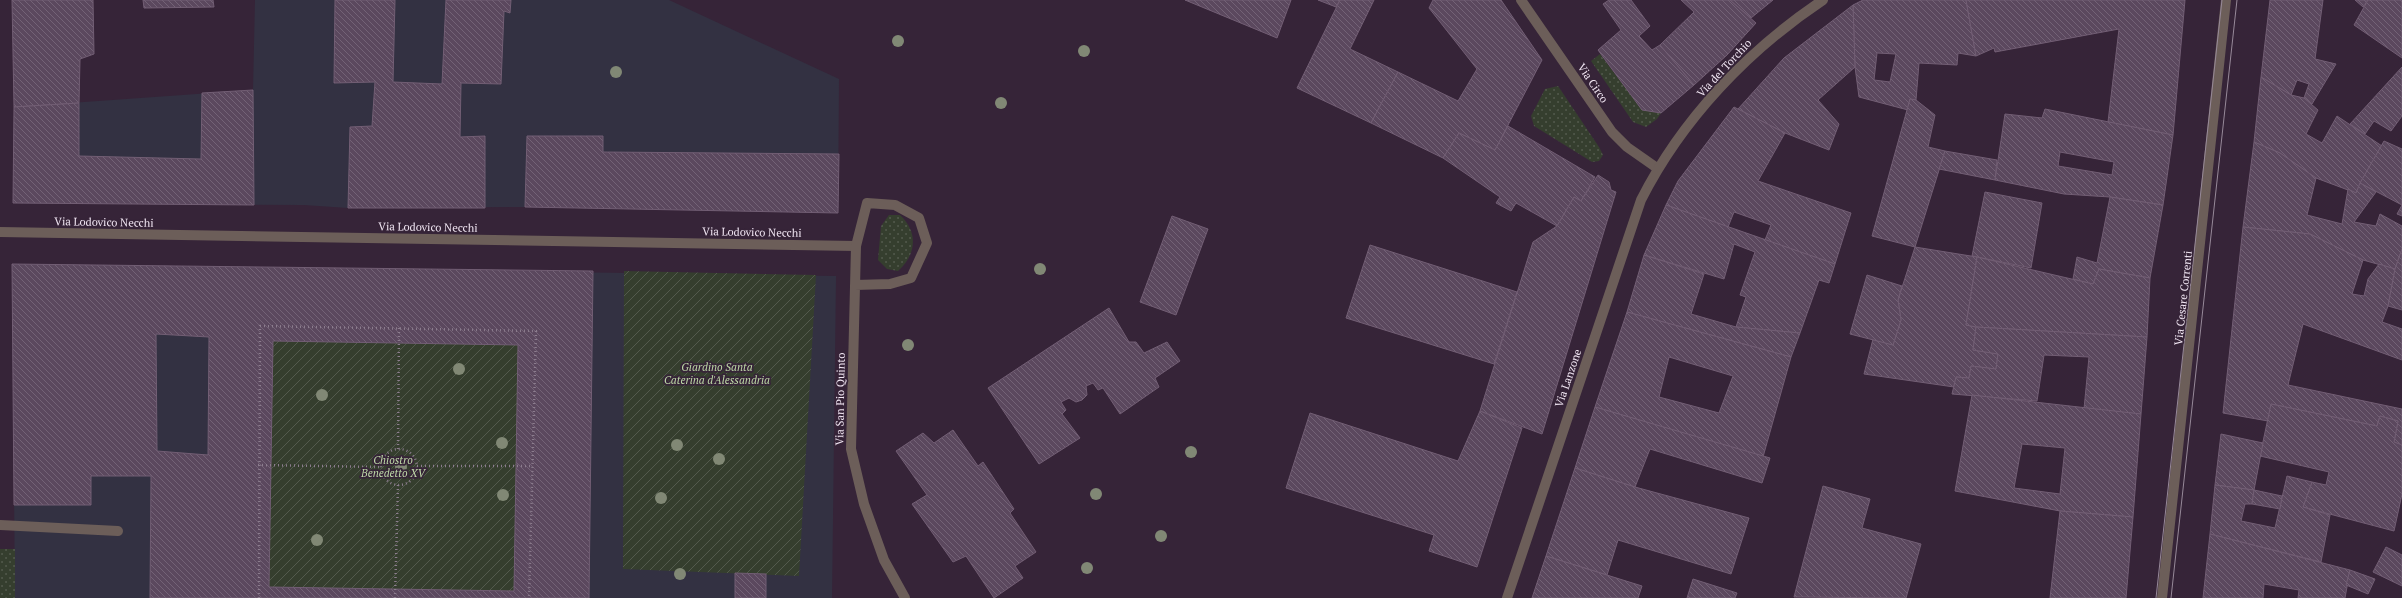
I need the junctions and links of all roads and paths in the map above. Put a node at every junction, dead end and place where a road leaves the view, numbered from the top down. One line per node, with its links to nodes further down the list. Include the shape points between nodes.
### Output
1 (1521, 0): 4 (street, Via Circo, via 1612,132 1627,147)
2 (1823, 0): 4 (street, Via del Torchio, via 1791,21 1725,82)
3 (2226, 0): 22 (street, Via Cesare Correnti)
4 (1657, 168): 21 (street, Via Lanzone, via 1641,200)
5 (0, 232): 6 (street, Via Lodovico Necchi)
6 (856, 246): 7 (street); 7 (street, via 867,203 895,205 919,218 927,243 911,278 890,284)
7 (855, 285): 20 (street, Via San Pio Quinto, via 851,449 864,504 884,560)
8 (399, 327): 9 (path); 10 (path, via 260,326); 12 (path, via 536,331)
9 (398, 449): 11 (path, via 413,456); 13 (path, via 384,457)
10 (258, 465): 13 (path); 17 (path)
11 (417, 466): 12 (path); 14 (path, via 409,481)
12 (533, 466): 19 (path)
13 (381, 467): 14 (path, via 388,481)
14 (398, 485): 18 (path)
15 (0, 525): 16 (street)
16 (118, 531)
17 (259, 598)
18 (395, 598)
19 (529, 598)
20 (905, 598)
21 (1507, 598)
22 (2162, 598)

